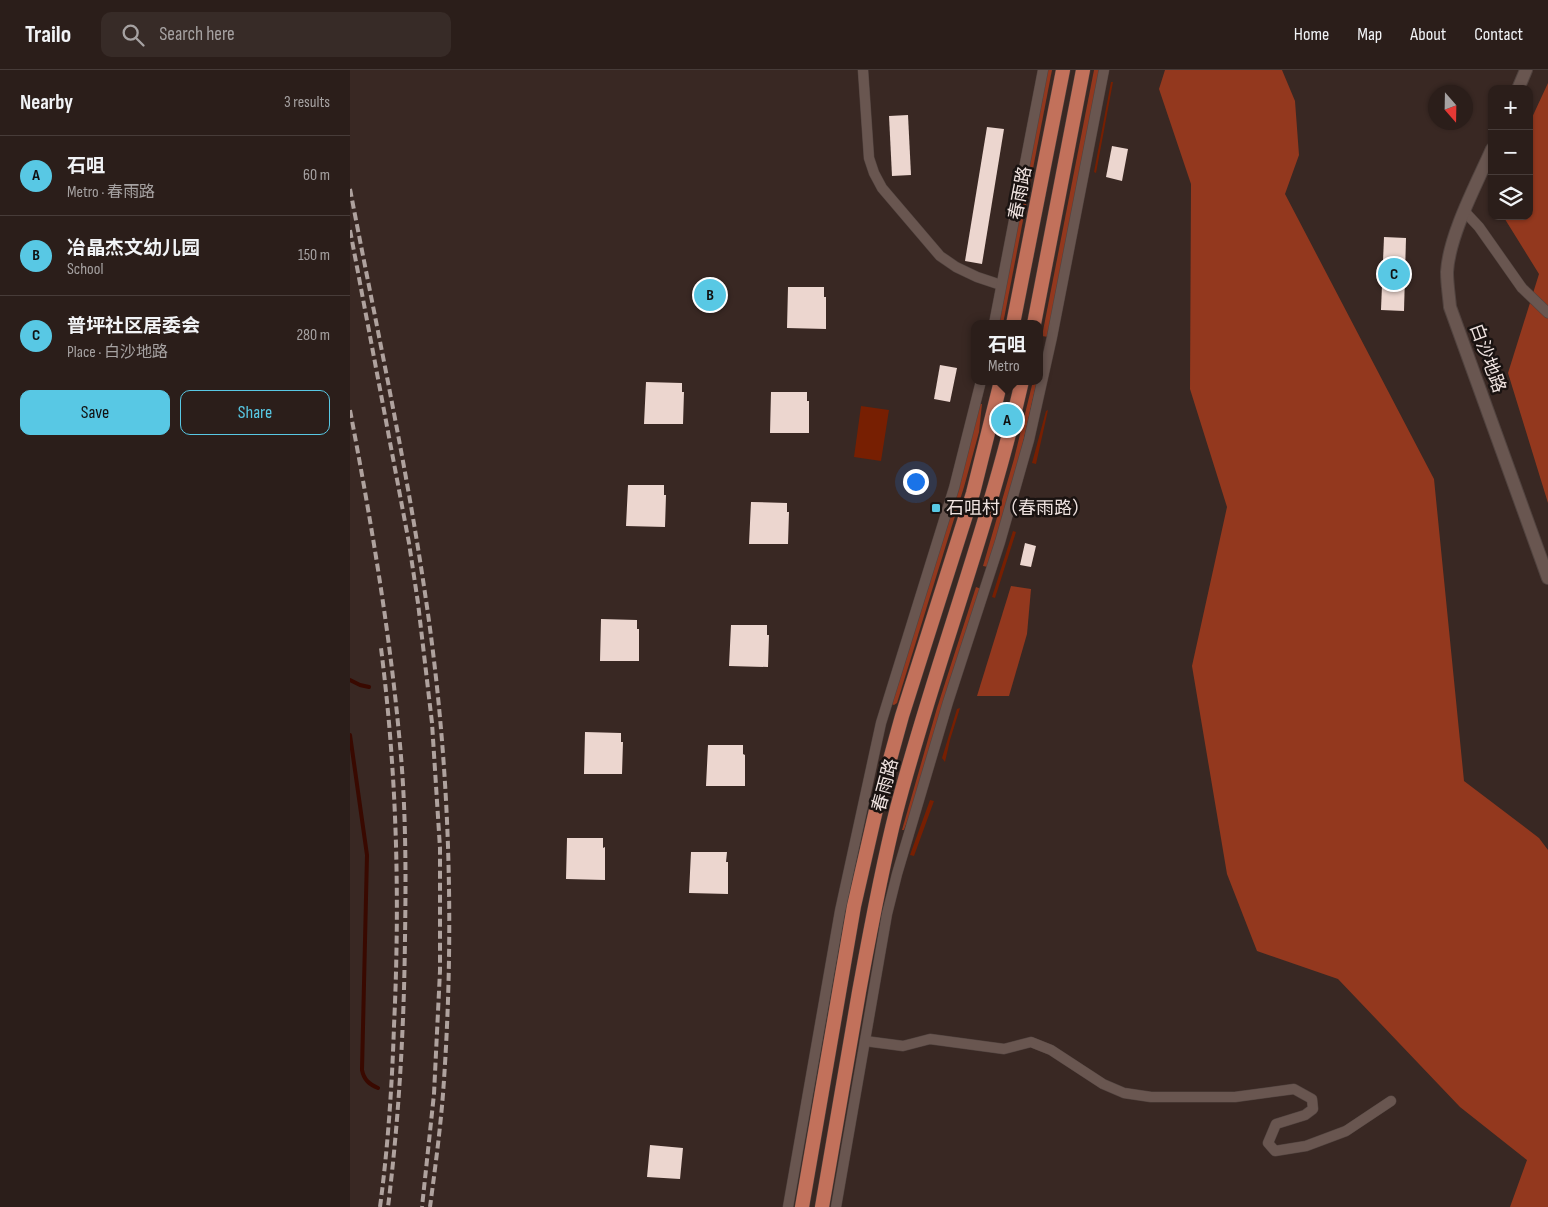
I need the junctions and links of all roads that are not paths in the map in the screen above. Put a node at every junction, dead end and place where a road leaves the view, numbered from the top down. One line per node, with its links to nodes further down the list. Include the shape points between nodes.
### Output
1 (863, 70): 10 (street, via 869,158 882,188 940,256 977,277)
2 (1043, 70): 10 (street)
3 (1063, 70): 13 (main road, 春雨路)
4 (1083, 70): 14 (main road)
5 (1104, 70): 15 (street)
6 (1526, 70): 7 (street)
7 (1520, 85)
8 (1488, 158): 9 (street, 白沙地路)
9 (1465, 212): 11 (street, via 1522,288); 22 (street, 白沙地路, via 1447,271 1450,307)
10 (1001, 285): 12 (street)
11 (1548, 314)
12 (995, 320)
13 (1014, 320)
14 (1035, 320)
15 (1043, 378)
16 (980, 385): 25 (street, via 954,488 880,723 840,911)
17 (992, 385): 21 (main road)
18 (1000, 385): 21 (main road, 春雨路)
19 (1021, 385): 27 (main road, 春雨路, via 993,497 922,720 896,814 872,919)
20 (1041, 385): 23 (street, via 1000,542 897,874)
21 (992, 420): 26 (main road, 春雨路, via 973,493 902,716 874,820 854,906)
22 (1548, 578)
23 (865, 1041): 24 (street, via 903,1046 930,1039 1004,1049 1031,1042 1051,1050 1103,1084 1124,1093 1151,1097 1234,1098 1294,1089 1312,1099 1313,1109 1305,1115 1276,1124 1268,1143 1275,1151 1306,1146 1346,1131); 28 (street)
24 (1391, 1101)
25 (788, 1207)
26 (802, 1207)
27 (822, 1207)
28 (836, 1207)

